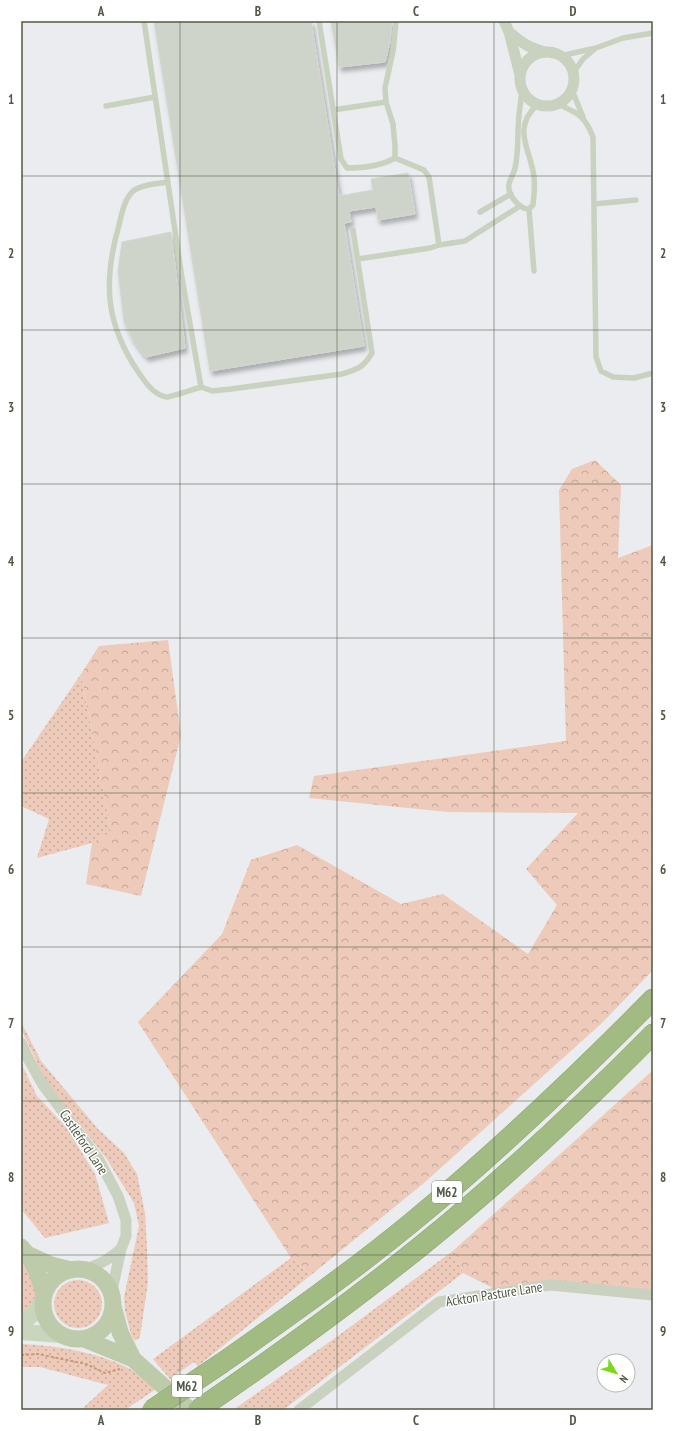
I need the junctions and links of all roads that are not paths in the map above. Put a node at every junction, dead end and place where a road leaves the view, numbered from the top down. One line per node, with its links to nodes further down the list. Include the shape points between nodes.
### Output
1 (144, 21): 14 (lane)
2 (319, 21): 19 (lane)
3 (396, 21): 15 (lane, via 385,88)
4 (504, 21): 5 (street)
5 (509, 32): 8 (street, via 524,45); 11 (street)
6 (653, 33): 7 (lane, via 623,38)
7 (596, 48): 9 (lane); 10 (lane, via 583,59)
8 (545, 52): 9 (street); 11 (street, via 529,59)
9 (560, 56): 10 (street, via 570,64)
10 (574, 72): 13 (street)
11 (520, 74): 12 (street)
12 (522, 90): 17 (street, via 530,101); 23 (lane, via 517,159 508,190)
13 (572, 90): 16 (street, via 567,98); 20 (lane)
14 (155, 97): 18 (lane); 22 (lane)
15 (386, 102): 19 (lane); 21 (lane, via 393,124)
16 (558, 104): 17 (street, via 545,107); 20 (lane)
17 (537, 105): 27 (lane, via 528,114 524,125 525,145 534,176 533,205)
18 (106, 106)
19 (333, 110): 21 (lane, via 341,159 347,168 387,162)
20 (584, 119): 25 (lane, via 593,137)
21 (394, 158): 30 (lane, via 424,170 429,177)
22 (168, 182): 34 (lane); 34 (lane, via 143,186 126,200 110,272 112,314 122,346 145,382 156,392 166,397)
23 (511, 194): 26 (lane); 28 (lane)
24 (636, 200): 25 (lane)
25 (594, 204): 33 (lane, via 596,357 601,371 613,377 634,378)
26 (520, 206): 27 (lane, via 525,210); 30 (lane, via 465,241)
27 (529, 209): 32 (lane)
28 (480, 212)
29 (353, 230): 31 (lane)
30 (439, 245): 31 (lane)
31 (358, 259): 34 (lane, via 372,353 366,364 359,369 335,375 212,391)
32 (534, 271)
33 (653, 373)
34 (201, 387)
35 (653, 999): 49 (highway, M62, bridge, via 544,1106 411,1223 321,1293)
36 (653, 1034): 51 (highway, M62, via 563,1122 460,1214 351,1301)
37 (21, 1043): 38 (street, Castleford Lane, via 28,1060 44,1085 99,1160 118,1196 126,1220 126,1236)
38 (121, 1249): 40 (street, via 107,1261); 43 (street, Castleford Lane)
39 (25, 1251): 40 (main road, via 51,1265); 42 (main road, via 40,1276)
40 (77, 1270): 42 (main road, via 54,1278); 43 (main road, via 100,1277 109,1290)
41 (653, 1295): 52 (street, Ackton Pasture Lane, via 550,1285 439,1302)
42 (44, 1297): 44 (main road, via 34,1313); 46 (main road, via 44,1311 48,1322)
43 (112, 1301): 47 (main road, via 111,1315 104,1326 96,1335); 48 (main road)
44 (21, 1325)
45 (21, 1332): 46 (main road)
46 (62, 1335): 47 (main road, via 68,1338)
47 (84, 1338): 48 (main road)
48 (130, 1366): 50 (main road)
49 (152, 1410)
50 (190, 1410)
51 (198, 1410)
52 (299, 1410)

